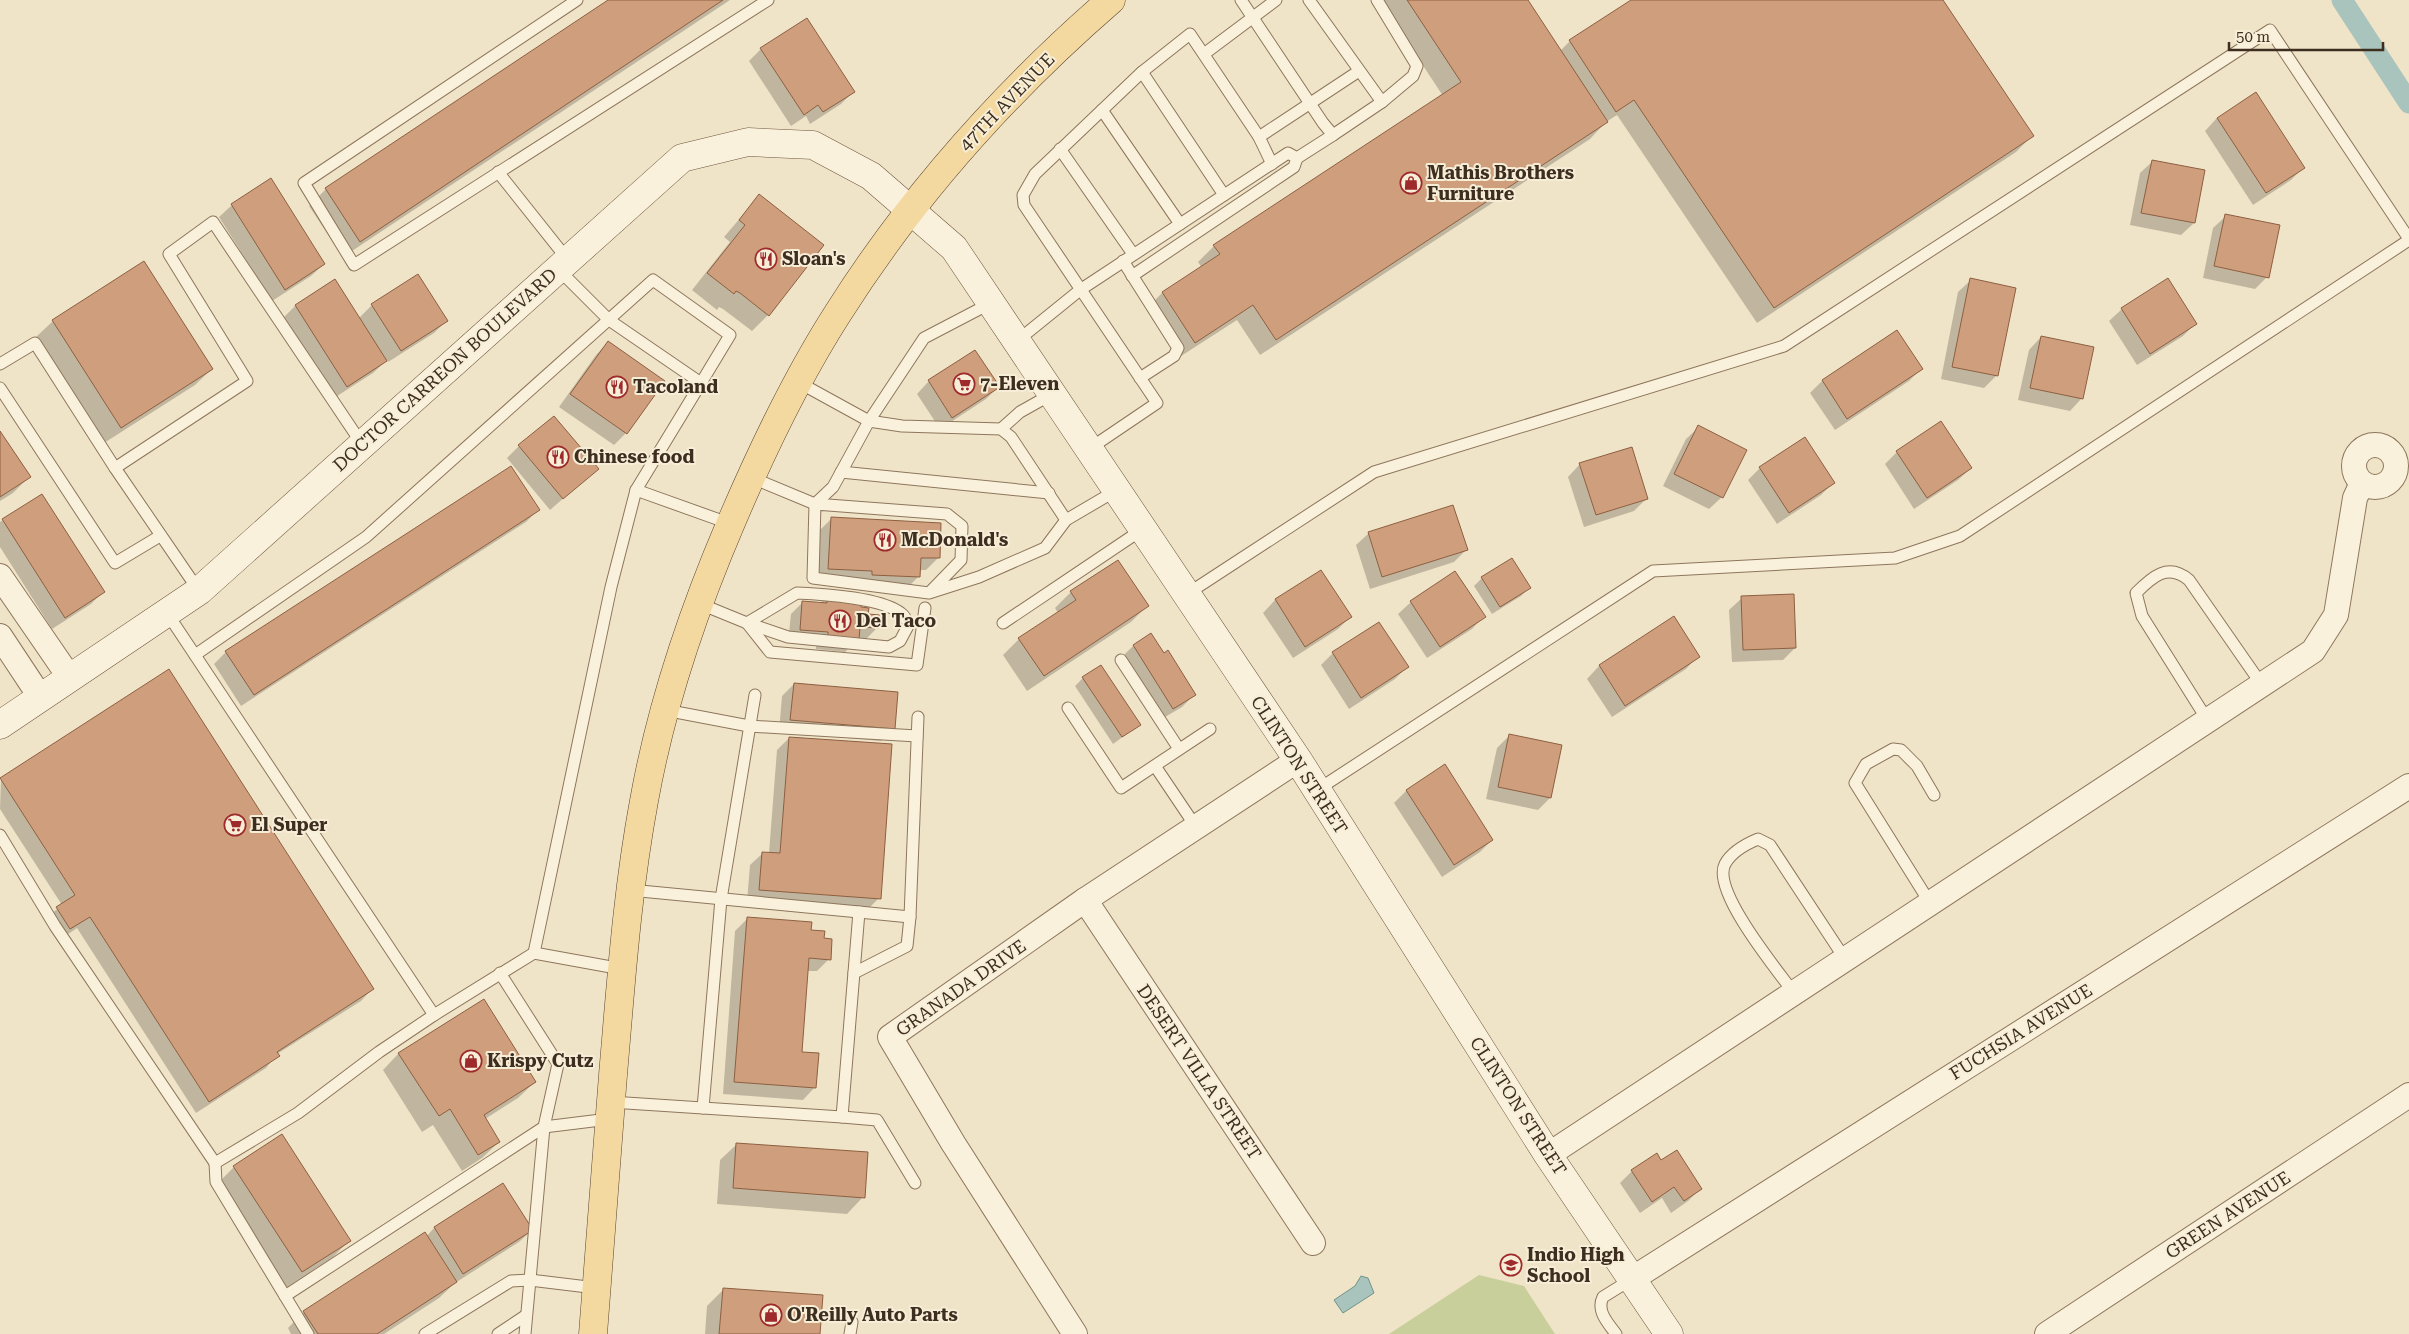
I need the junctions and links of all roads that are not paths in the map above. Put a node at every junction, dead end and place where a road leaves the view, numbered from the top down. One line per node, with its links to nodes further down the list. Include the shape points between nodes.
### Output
1 (577, 0): 20 (lane, via 304,183 354,265)
2 (768, 0): 20 (lane)
3 (1111, 0): 22 (main road, 47TH AVENUE, via 1022,83 960,150)
4 (1241, 0): 8 (lane)
5 (1276, 0): 8 (lane)
6 (1309, 0): 10 (lane)
7 (1377, 0): 12 (lane, via 1417,66 1413,76)
8 (1252, 17): 9 (lane); 13 (lane)
9 (1204, 54): 11 (lane, via 1190,34); 16 (lane)
10 (1359, 71): 12 (lane); 13 (lane)
11 (1142, 72): 14 (lane); 21 (lane)
12 (1382, 102): 15 (lane)
13 (1310, 104): 15 (lane); 16 (lane)
14 (1102, 110): 17 (lane); 23 (lane)
15 (1334, 134): 18 (lane)
16 (1259, 137): 19 (lane)
17 (1060, 149): 25 (lane); 29 (lane, via 1034,174 1023,195 1024,205)
18 (1297, 158): 19 (lane, via 1288,153); 28 (lane, via 1294,167)
19 (1272, 164): 21 (lane)
20 (498, 172): 27 (lane)
21 (1224, 195): 23 (lane)
22 (911, 210): 27 (street, DOCTOR CARREON BOULEVARD, via 872,176 813,145 748,142 682,158); 30 (street, CLINTON STREET, via 954,248); 35 (main road, 47TH AVENUE, via 837,314)
23 (1180, 224): 25 (lane)
24 (2409, 240): 58 (lane, via 2270,30 1784,346 1374,472); 83 (lane, via 1960,536 1895,558 1653,571)
25 (1133, 254): 26 (lane)
26 (1123, 262): 28 (lane); 29 (lane)
27 (563, 265): 31 (lane); 41 (street, DOCTOR CARREON BOULEVARD)
28 (1132, 276): 34 (lane, via 1178,348 1174,356)
29 (1080, 290): 32 (lane); 34 (lane)
30 (991, 303): 32 (street, CLINTON STREET); 39 (lane, via 924,338)
31 (609, 320): 36 (lane); 36 (lane, via 653,280 730,335); 65 (lane, via 366,537)
32 (1017, 341): 38 (street, CLINTON STREET)
33 (0, 364): 43 (lane, via 34,343)
34 (1140, 378): 42 (lane, via 1157,403)
35 (798, 382): 39 (lane); 45 (main road, 47TH AVENUE)
36 (701, 383): 47 (lane)
37 (0, 388): 54 (lane, via 115,563)
38 (1052, 394): 40 (lane, via 1020,412); 42 (street, CLINTON STREET)
39 (869, 421): 40 (lane, via 902,426); 44 (lane)
40 (1001, 429): 49 (lane, via 1012,437)
41 (362, 444): 43 (lane, via 213,222 169,254 247,380); 56 (street, DOCTOR CARREON BOULEVARD)
42 (1089, 449): 48 (street, CLINTON STREET)
43 (115, 468): 54 (lane)
44 (841, 472): 49 (lane); 50 (lane, via 833,487)
45 (750, 477): 50 (lane); 52 (main road, 47TH AVENUE)
46 (2362, 483): 68 (street, via 2356,498 2336,615 2314,651)
47 (636, 490): 52 (lane); 93 (lane, via 611,586)
48 (1117, 490): 51 (lane); 53 (street, CLINTON STREET)
49 (1049, 493): 51 (lane)
50 (815, 504): 57 (lane, via 813,578); 57 (lane, via 948,514 962,526 961,560)
51 (1066, 520): 57 (lane, via 1045,548 979,577)
52 (730, 524): 59 (main road, 47TH AVENUE)
53 (1143, 529): 58 (street, CLINTON STREET); 63 (lane)
54 (160, 536): 56 (lane)
55 (0, 576): 67 (street)
56 (199, 591): 61 (street, DOCTOR CARREON BOULEVARD)
57 (929, 593)
58 (1187, 594): 80 (street, CLINTON STREET)
59 (698, 603): 62 (lane); 72 (main road, 47TH AVENUE)
60 (925, 608): 62 (lane, via 917,665 770,652)
61 (167, 613): 65 (lane); 67 (street, DOCTOR CARREON BOULEVARD)
62 (747, 623): 62 (lane, via 788,637 889,647 900,641 909,624 902,614 884,605 797,593)
63 (1003, 623)
64 (0, 636): 70 (street)
65 (195, 655): 99 (lane)
66 (1121, 660): 79 (lane)
67 (70, 678): 70 (street, DOCTOR CARREON BOULEVARD)
68 (2262, 685): 74 (street); 74 (lane, via 2180,572 2165,572 2150,579 2136,593 2142,616)
69 (755, 695): 76 (lane)
70 (41, 698): 75 (street, DOCTOR CARREON BOULEVARD)
71 (1068, 708): 81 (lane, via 1121,788)
72 (665, 710): 76 (lane); 87 (main road, 47TH AVENUE, via 644,799)
73 (918, 717): 78 (lane)
74 (2208, 721): 90 (street)
75 (0, 725)
76 (749, 726): 78 (lane); 88 (lane)
77 (1210, 729): 79 (lane)
78 (917, 736): 92 (lane)
79 (1179, 750): 81 (lane)
80 (1298, 760): 83 (street, CLINTON STREET); 85 (street, GRANADA DRIVE)
81 (1155, 766): 85 (lane)
82 (2409, 786): 109 (street, FUCHSIA AVENUE)
83 (1317, 790): 105 (street, CLINTON STREET)
84 (1934, 795): 90 (lane, via 1917,766 1901,750 1893,749 1866,764 1854,784)
85 (1196, 827): 89 (street, GRANADA DRIVE)
86 (0, 835): 106 (lane, via 55,926)
87 (630, 890): 88 (lane); 95 (main road, 47TH AVENUE)
88 (721, 899): 91 (lane); 101 (lane)
89 (1086, 900): 108 (street, DESERT VILLA STREET); 121 (street, GRANADA DRIVE, via 890,1038)
90 (1930, 904): 94 (street)
91 (859, 912): 92 (lane); 97 (lane)
92 (910, 917): 97 (lane, via 907,946)
93 (534, 953): 95 (lane); 96 (lane)
94 (1845, 959): 98 (street); 98 (lane, via 1770,845 1758,839 1740,847 1725,864 1723,880 1738,915)
95 (622, 969): 102 (main road, 47TH AVENUE)
96 (500, 973): 99 (lane); 104 (lane, via 558,1064)
97 (854, 973): 103 (lane)
98 (1794, 993): 105 (street)
99 (434, 1015): 106 (lane, via 298,1113)
100 (2409, 1095): 124 (street, GREEN AVENUE)
101 (703, 1108): 102 (lane); 103 (lane)
102 (610, 1110): 104 (lane); 111 (main road, 47TH AVENUE)
103 (842, 1117): 107 (lane, via 877,1120)
104 (544, 1127): 110 (lane); 112 (lane)
105 (1548, 1155): 109 (street, CLINTON STREET)
106 (215, 1163): 112 (lane, via 216,1182)
107 (915, 1183)
108 (1313, 1243)
109 (1632, 1279): 122 (lane, via 1603,1297 1601,1302 1602,1312); 123 (street, CLINTON STREET)
110 (530, 1280): 111 (lane); 113 (lane); 116 (lane, via 511,1282)
111 (596, 1288): 119 (main road, 47TH AVENUE)
112 (285, 1296): 115 (lane)
113 (525, 1316): 117 (lane); 118 (lane)
114 (852, 1322): 120 (lane)
115 (308, 1334)
116 (425, 1334)
117 (498, 1334)
118 (525, 1334)
119 (593, 1334)
120 (850, 1334)
121 (1075, 1334)
122 (1616, 1334)
123 (1669, 1334)
124 (2048, 1334)

